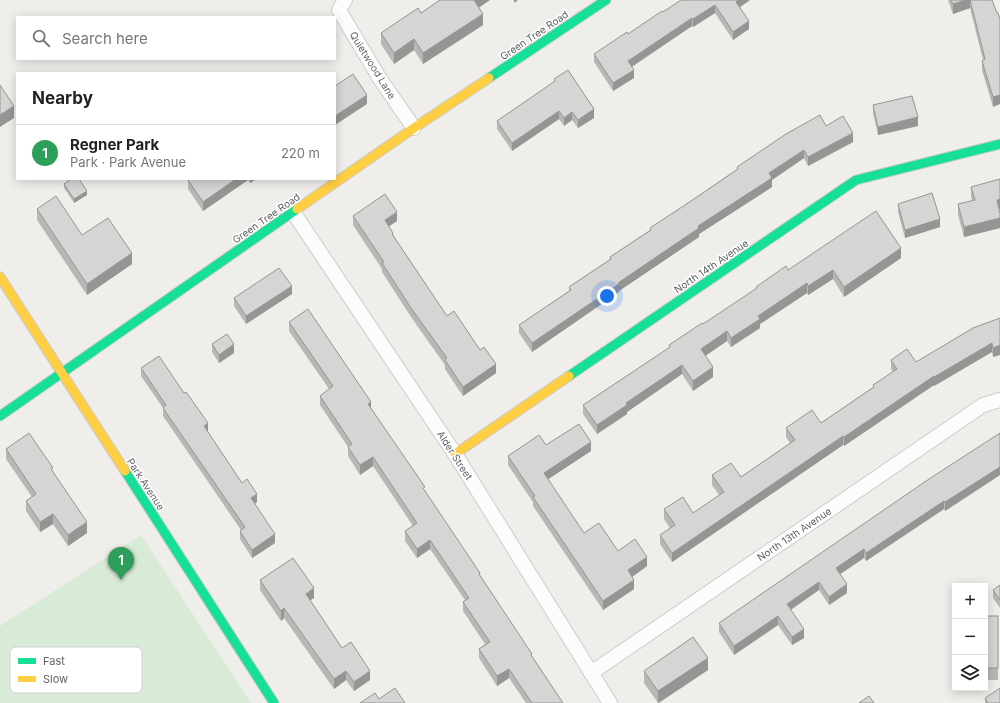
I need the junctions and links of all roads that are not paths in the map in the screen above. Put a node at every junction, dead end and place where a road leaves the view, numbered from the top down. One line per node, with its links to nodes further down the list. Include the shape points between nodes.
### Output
1 (345, 0): 3 (street, Quietwood Lane, via 339,10 380,79)
2 (606, 0): 3 (street, Green Tree Road)
3 (414, 128): 5 (street, Green Tree Road)
4 (1000, 144): 10 (street, North 14th Avenue, via 856,180)
5 (293, 212): 7 (street, Green Tree Road); 10 (street, Alder Street)
6 (0, 277): 7 (street, Park Avenue)
7 (62, 373): 9 (street, Green Tree Road); 12 (street, Park Avenue)
8 (1000, 400): 11 (street, North 13th Avenue, via 983,405)
9 (0, 416)
10 (455, 454): 11 (street, Alder Street)
11 (591, 673): 13 (street, Alder Street)
12 (274, 703)
13 (610, 703)

